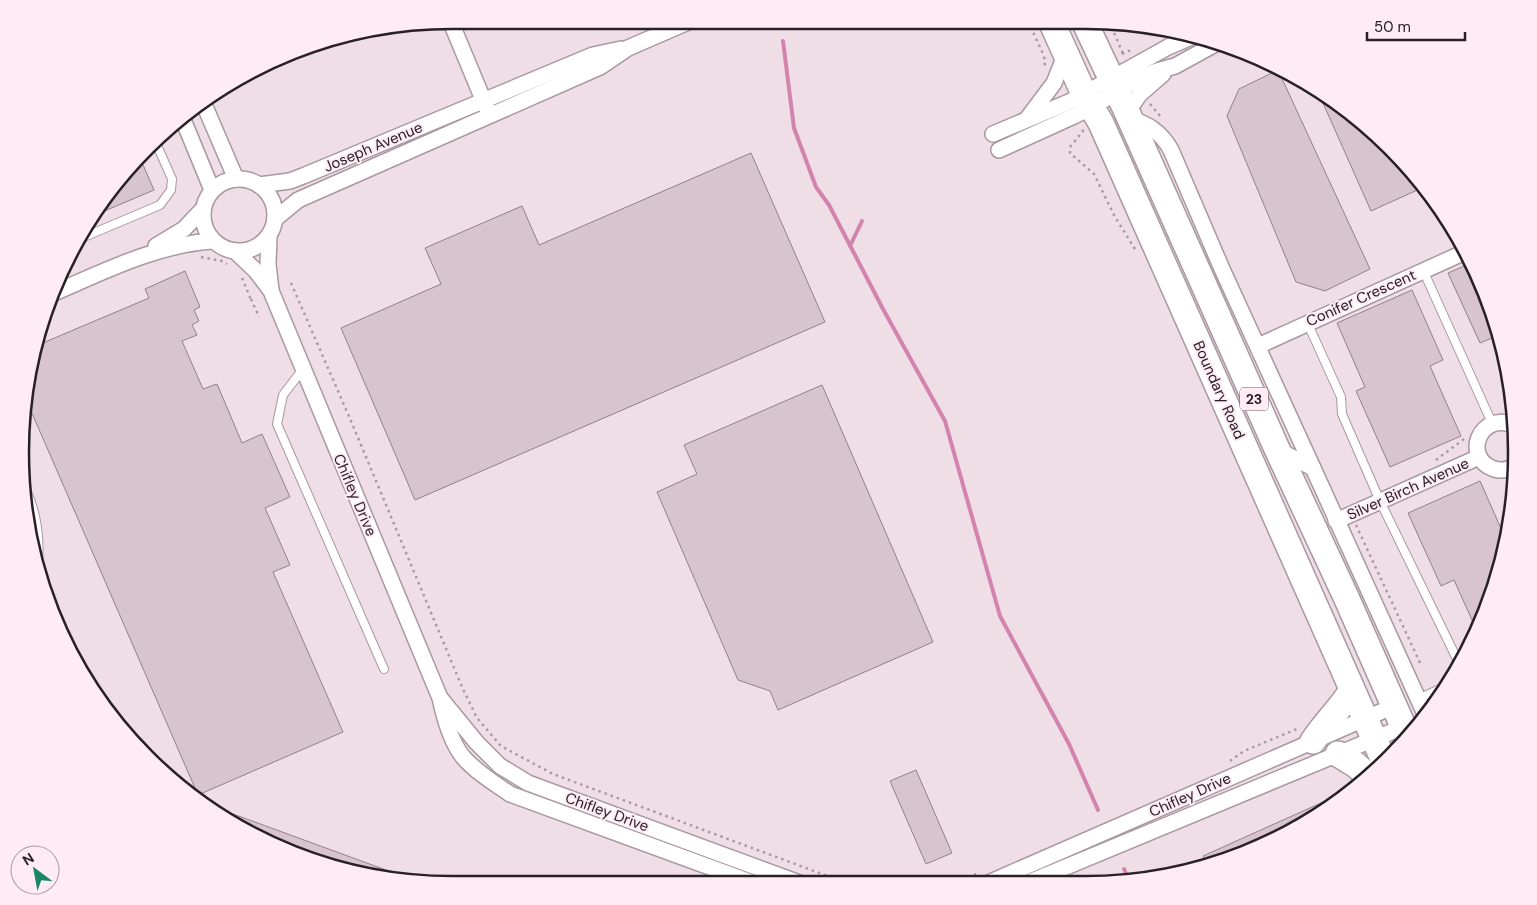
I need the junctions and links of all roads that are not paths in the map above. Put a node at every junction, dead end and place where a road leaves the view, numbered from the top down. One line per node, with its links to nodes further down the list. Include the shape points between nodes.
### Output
1 (454, 29): 10 (street)
2 (672, 29): 7 (street, Joseph Avenue)
3 (1055, 29): 8 (main road, Boundary Road / 23)
4 (1088, 29): 11 (main road, Boundary Road / 23)
5 (1182, 40): 11 (street, via 1168,47)
6 (1209, 47): 9 (street)
7 (628, 48): 10 (street, Joseph Avenue, via 593,55); 14 (street, Joseph Avenue, via 600,67)
8 (1066, 53): 12 (main road, Boundary Road / 23); 15 (street, via 1054,83)
9 (1175, 66): 11 (street, via 1140,94); 11 (street, via 1138,79)
10 (484, 100): 14 (street); 21 (street, Joseph Avenue, via 290,181)
11 (1120, 100): 12 (street); 35 (street, via 1167,143); 39 (main road, Boundary Road / 23)
12 (1083, 106): 15 (street); 19 (street); 51 (main road, Boundary Road / 23, via 1105,132)
13 (206, 108): 20 (street)
14 (490, 115): 24 (street, Joseph Avenue, via 298,200)
15 (1026, 120): 17 (street)
16 (185, 124): 22 (street)
17 (992, 134)
18 (158, 148): 25 (lane, via 172,180 171,190 160,205)
19 (998, 150)
20 (236, 179): 21 (street); 22 (street, via 227,180)
21 (259, 185): 24 (street, via 272,200)
22 (212, 190): 23 (street)
23 (202, 210): 27 (street, via 202,221); 28 (street, via 184,228)
24 (275, 219): 26 (street)
25 (90, 235)
26 (269, 236): 30 (street, via 260,245); 33 (street, Chifley Drive)
27 (212, 241): 28 (street, via 188,242); 30 (street)
28 (142, 255): 32 (street)
29 (1460, 256): 31 (street, Conifer Crescent)
30 (232, 259): 33 (street, Chifley Drive, via 256,271)
31 (1423, 270): 34 (street, Conifer Crescent); 37 (lane)
32 (61, 290)
33 (271, 291): 36 (street, Chifley Drive)
34 (1307, 322): 35 (street, Conifer Crescent); 43 (lane, via 1341,396 1342,414)
35 (1258, 346): 41 (street)
36 (303, 368): 50 (lane, via 283,394 277,424); 53 (street, Chifley Drive)
37 (1492, 423): 38 (street); 40 (street, via 1480,434)
38 (1507, 423)
39 (1277, 449): 41 (street); 48 (main road, Boundary Road / 23)
40 (1479, 456): 42 (street, via 1490,467); 43 (street, Silver Birch Avenue)
41 (1313, 468): 45 (street)
42 (1507, 469)
43 (1380, 500): 45 (street, Silver Birch Avenue); 49 (lane)
44 (32, 504): 46 (lane)
45 (1336, 521): 47 (street)
46 (40, 546)
47 (1353, 557): 48 (lane); 54 (street)
48 (1348, 583): 56 (main road, Boundary Road / 23)
49 (1456, 657)
50 (384, 669)
51 (1352, 690): 57 (main road, Boundary Road / 23); 58 (main road)
52 (1435, 691): 54 (lane)
53 (440, 698): 61 (street, Chifley Drive, via 444,721 462,756 510,794); 62 (street, Chifley Drive, via 500,766 528,783)
54 (1418, 698): 55 (street)
55 (1422, 708)
56 (1401, 723): 57 (street, Chifley Drive); 57 (street, Chifley Drive)
57 (1375, 740): 58 (street, Chifley Drive); 59 (street, Chifley Drive)
58 (1312, 741): 63 (street, Chifley Drive)
59 (1338, 754): 60 (main road); 64 (street, Chifley Drive)
60 (1363, 772)
61 (734, 876)
62 (780, 876)
63 (1004, 876)
64 (1044, 876)

